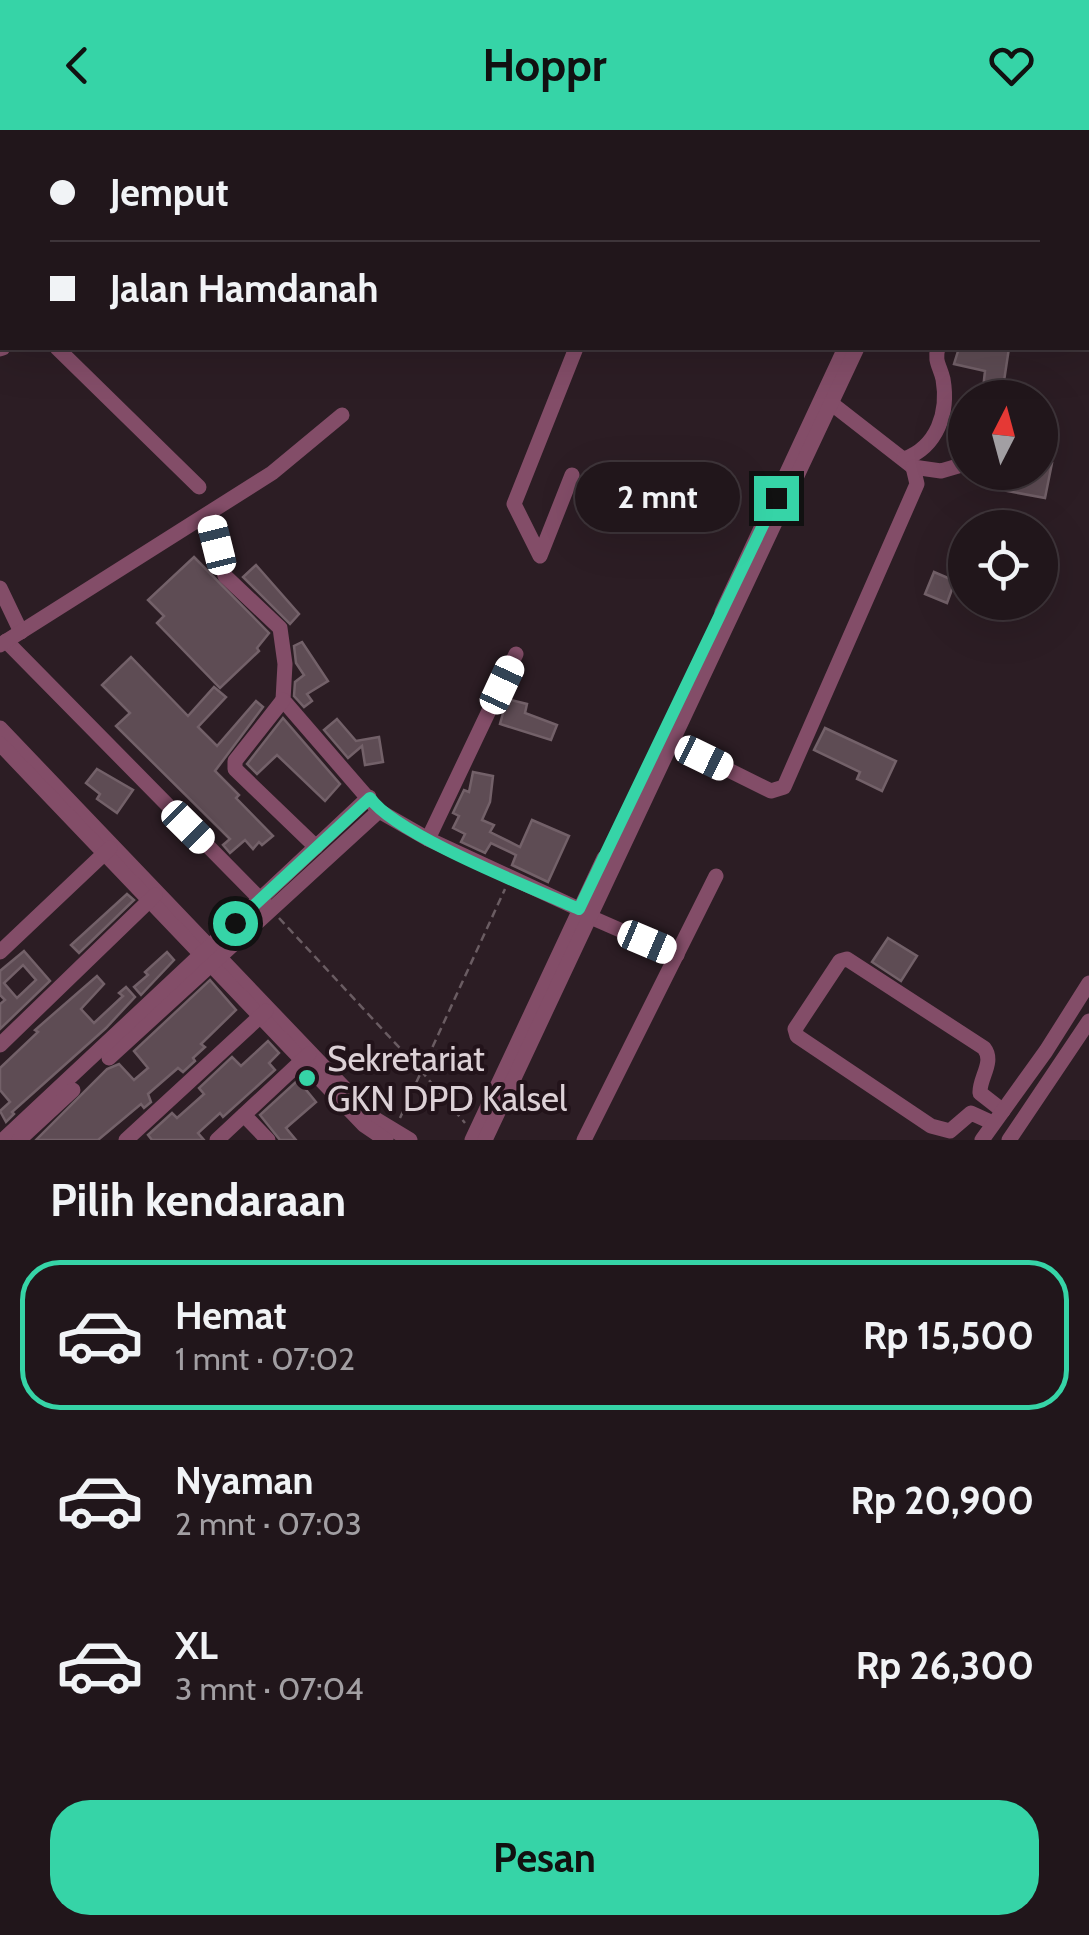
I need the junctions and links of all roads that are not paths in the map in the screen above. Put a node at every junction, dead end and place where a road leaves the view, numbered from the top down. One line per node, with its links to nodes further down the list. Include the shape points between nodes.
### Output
1 (59, 350): 11 (street)
2 (575, 350): 10 (street, via 514,504 540,556)
3 (844, 350): 6 (street)
4 (856, 350): 6 (street)
5 (937, 350): 8 (street, via 943,378 938,431)
6 (828, 400): 8 (street); 18 (street); 28 (street)
7 (342, 415): 12 (street, via 298,454)
8 (908, 463): 9 (street); 18 (street, via 917,484 784,787 770,791)
9 (948, 469)
10 (572, 475)
11 (200, 487)
12 (209, 514): 14 (street); 16 (street, via 224,576 280,628)
13 (0, 588): 14 (street)
14 (6, 640): 27 (street)
15 (516, 654): 21 (street)
16 (283, 700): 20 (street); 22 (street, via 235,769)
17 (0, 728): 23 (street)
18 (670, 741): 28 (street)
19 (0, 744): 23 (street)
20 (374, 804): 21 (street); 22 (street); 24 (street)
21 (428, 839): 28 (street)
22 (316, 847): 24 (street)
23 (109, 849): 26 (street); 29 (street)
24 (298, 874): 27 (street)
25 (716, 876): 30 (street)
26 (154, 896): 31 (street); 35 (street)
27 (265, 904): 31 (street)
28 (584, 912): 30 (street); 43 (street)
29 (0, 952)
30 (677, 954): 48 (street)
31 (210, 956): 33 (street); 42 (street)
32 (1089, 983): 36 (street)
33 (264, 1012): 37 (street); 44 (street)
34 (1089, 1021): 38 (street)
35 (0, 1045)
36 (1046, 1051): 38 (street); 40 (street)
37 (306, 1057): 39 (street); 41 (street, via 364,1125)
38 (1062, 1062): 50 (street)
39 (244, 1115): 45 (street); 46 (street)
40 (998, 1117): 40 (street, via 970,1112 950,1131 931,1126 794,1028 847,960 984,1048 988,1061 980,1093); 49 (street)
41 (390, 1135): 47 (street)
42 (8, 1137)
43 (477, 1138)
44 (126, 1140)
45 (217, 1140)
46 (268, 1140)
47 (410, 1140)
48 (584, 1140)
49 (982, 1140)
50 (1009, 1140)

